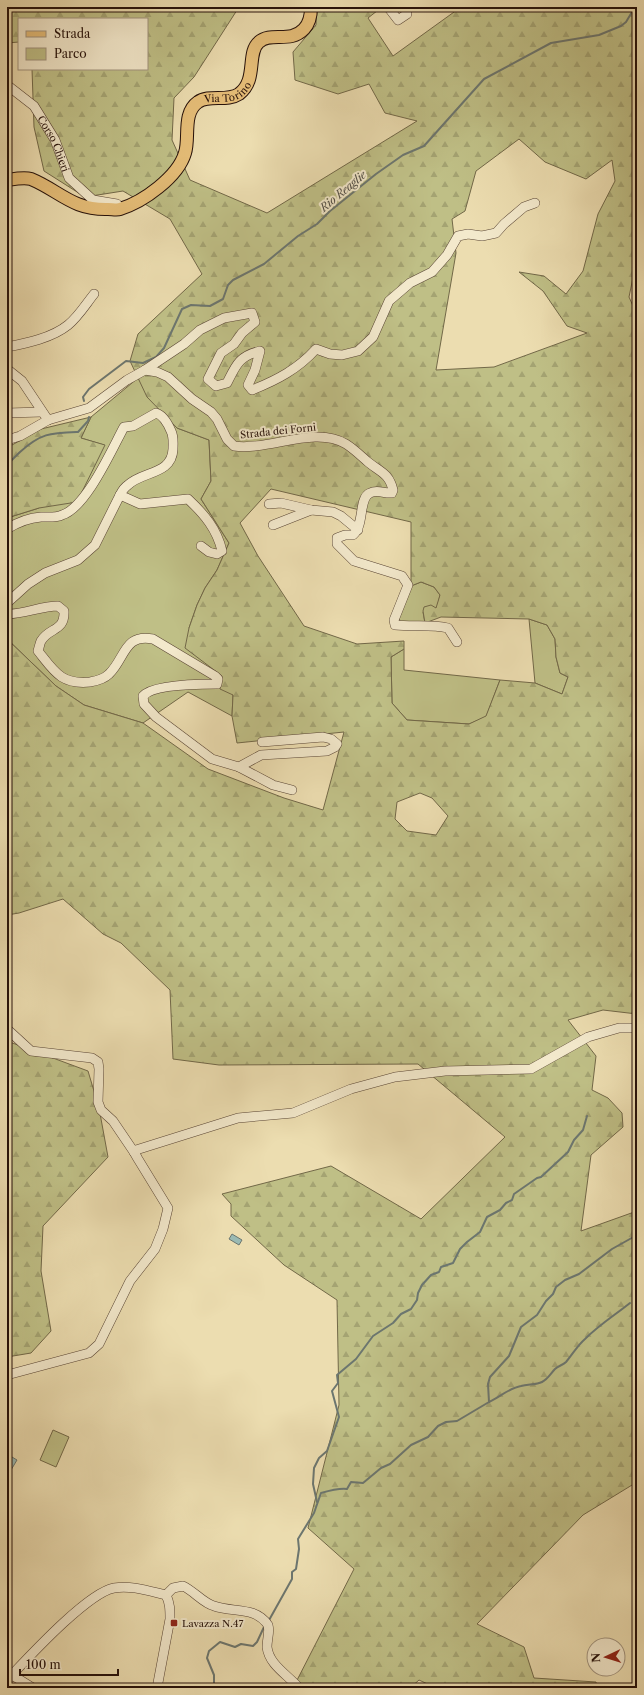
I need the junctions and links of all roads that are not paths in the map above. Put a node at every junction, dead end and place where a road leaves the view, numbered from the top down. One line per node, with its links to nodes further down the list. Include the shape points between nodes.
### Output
1 (311, 7): 7 (main road, Via Torino, via 308,24 298,35 266,38 258,42 250,78 238,94 227,98 203,100 193,108 188,122 185,153 180,164 168,179 150,193)
2 (388, 7): 3 (street, via 398,20)
3 (407, 14)
4 (7, 85): 7 (street, Corso Chieri, via 34,106 55,140 69,178 94,200 117,204)
5 (7, 180): 7 (main road, via 30,179 72,202 94,210)
6 (535, 203): 11 (street, via 524,207 496,233 458,236 447,255 432,272 410,283 389,301 373,337 358,351 342,355 316,349 289,373 252,390 248,385 260,351 249,354 237,363 227,383 216,386 208,379 221,353 234,344 255,322 252,313 224,318 200,330)
7 (120, 209)
8 (94, 294): 9 (street, via 68,325 56,332)
9 (7, 347)
10 (7, 369): 12 (street, via 22,381)
11 (145, 370): 14 (street, via 89,408); 21 (street, Strada dei Forni, via 168,377 211,412 234,446 258,446 284,440 328,437 346,444 387,474 392,493 380,491 365,497)
12 (42, 412): 13 (street); 14 (street)
13 (7, 413)
14 (48, 420): 15 (street, via 20,436)
15 (7, 440)
16 (120, 495): 20 (street, via 128,484 162,469 173,456 173,438 161,414 156,412 133,426 124,427 90,490 70,512 61,516 20,521); 22 (street, via 140,504 188,499 206,517 222,551 217,554); 23 (street, via 95,545 78,560 45,573 28,584)
17 (269, 504): 18 (street, via 281,503)
18 (310, 510): 19 (street); 21 (street, via 334,512)
19 (273, 525)
20 (7, 529)
21 (358, 530): 25 (street, via 353,535 345,534 337,538 337,544 354,561 402,576 408,585 394,620 395,625 438,625 448,628)
22 (201, 546)
23 (7, 603)
24 (7, 612): 27 (street, via 20,614 54,606 64,611 60,626 41,640 38,651 65,679 78,683 98,681 109,674 127,646 145,637 153,639 215,676 218,679 217,684 181,685 146,692 143,696 144,704 156,717 212,759)
25 (457, 642)
26 (262, 742): 27 (street, via 323,737 337,744 327,751 261,756)
27 (239, 767): 28 (street, via 273,785)
28 (292, 790)
29 (637, 1028): 31 (street, via 619,1028 588,1037 531,1069 445,1071 395,1077 351,1089 293,1113 238,1118)
30 (7, 1029): 31 (street, via 32,1051 92,1058 98,1062 98,1102 101,1110 113,1121)
31 (134, 1152): 32 (street, via 168,1208 155,1250 130,1281 99,1344 89,1353)
32 (7, 1375)
33 (166, 1595): 34 (street, via 125,1588 113,1588 101,1593 70,1616); 36 (street, via 171,1608 170,1619); 37 (street, via 173,1588 183,1586 213,1606 256,1615 267,1623 270,1657)
34 (10, 1677): 35 (street)
35 (33, 1688)
36 (157, 1688)
37 (299, 1688)

